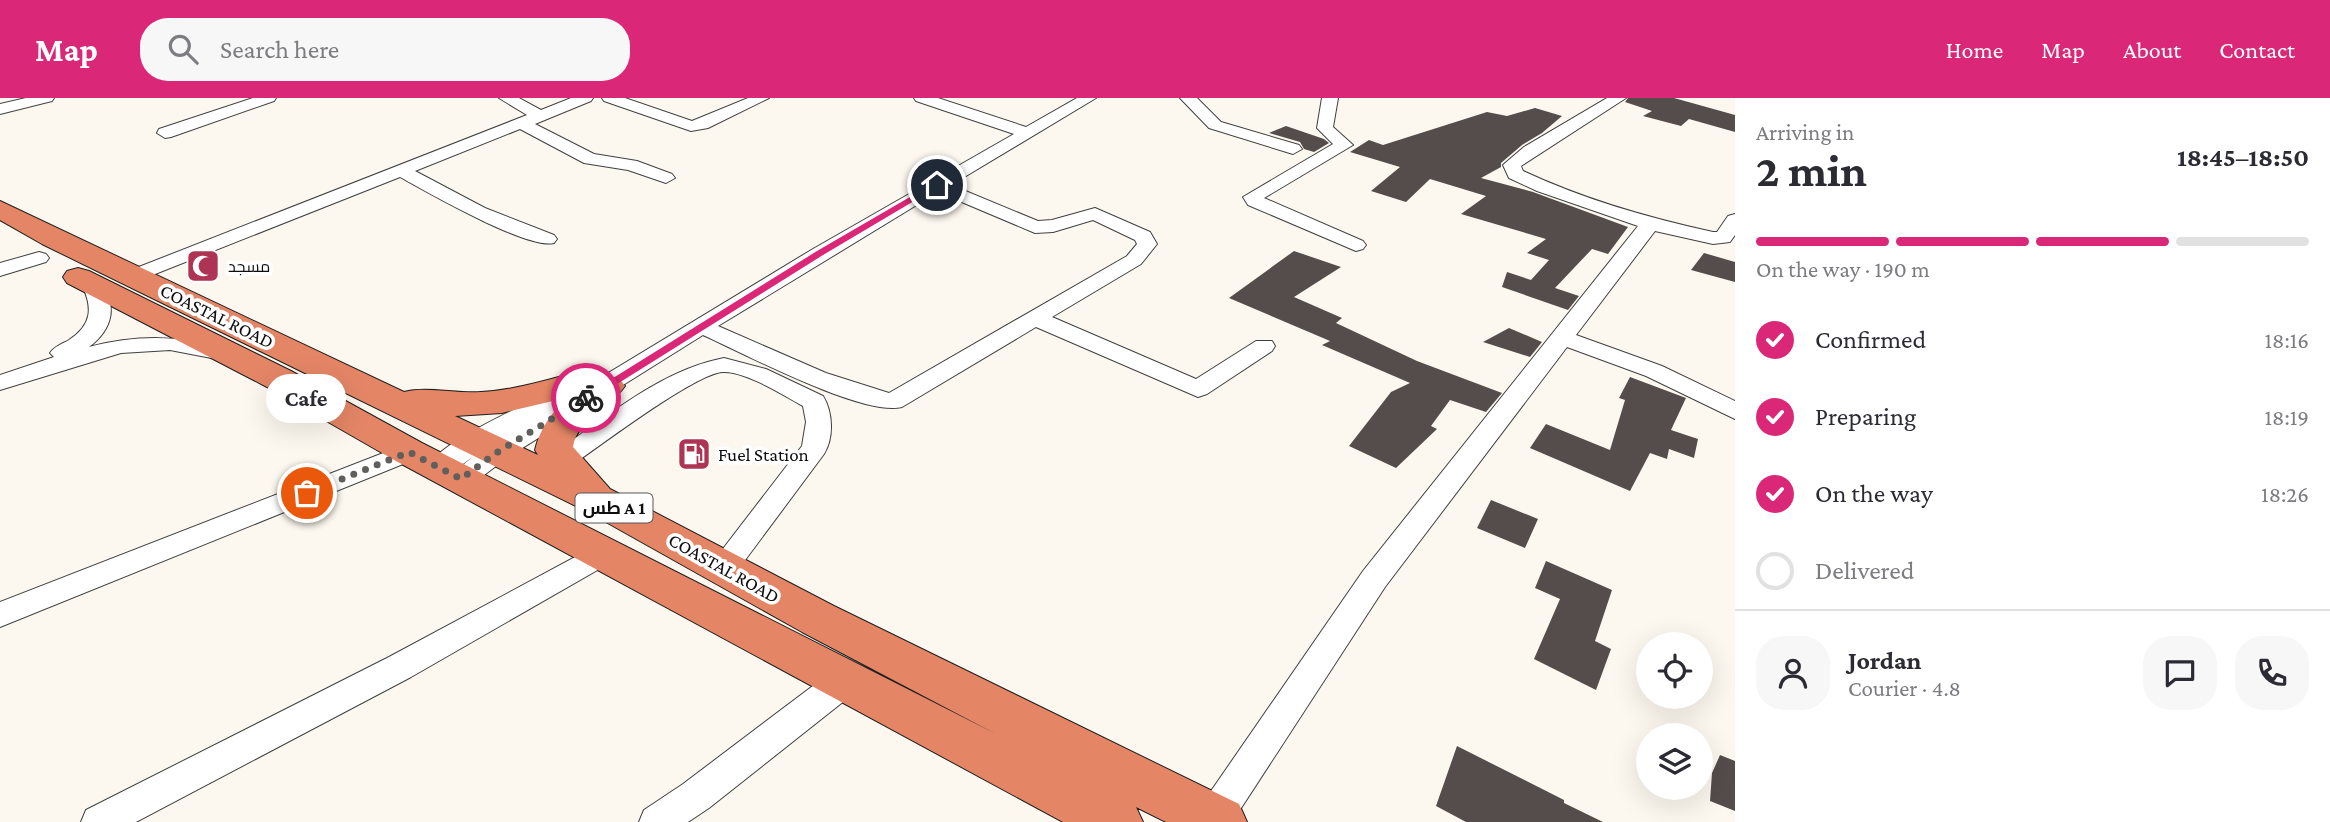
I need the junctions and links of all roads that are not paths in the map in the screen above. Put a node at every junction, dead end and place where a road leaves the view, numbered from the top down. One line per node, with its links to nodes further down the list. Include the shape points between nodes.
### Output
1 (46, 98): 12 (street)
2 (268, 98): 16 (street)
3 (507, 98): 13 (street)
4 (585, 98): 13 (street)
5 (610, 98): 6 (street, via 691,127)
6 (761, 98)
7 (922, 98): 15 (street)
8 (1088, 98): 15 (street)
9 (1188, 98): 17 (street, via 1215,125)
10 (1330, 98): 26 (street, via 1325,128 1344,145 1252,197)
11 (1618, 98): 23 (street, via 1530,151 1512,169 1533,184)
12 (0, 109)
13 (541, 116): 14 (street)
14 (521, 123): 18 (street); 19 (street, via 590,159 626,164)
15 (1026, 132): 20 (street)
16 (165, 133)
17 (1293, 149)
18 (402, 171): 24 (street, via 478,212); 30 (street)
19 (666, 178)
20 (937, 185): 27 (street); 32 (street, via 1035,227 1099,215 1146,239 1134,260)
21 (0, 209): 30 (highway, COASTAL ROAD / طس A 1)
22 (1735, 220): 23 (street, via 1723,238)
23 (1650, 224): 34 (street)
24 (547, 239)
25 (0, 240): 28 (highway, COASTAL ROAD / طس A 1)
26 (1356, 245)
27 (820, 253): 33 (street); 38 (street, via 801,258)
28 (39, 258): 29 (street); 31 (highway, COASTAL ROAD / طس A 1)
29 (0, 270)
30 (133, 276): 39 (highway, COASTAL ROAD / طس A 1)
31 (93, 285): 36 (highway, COASTAL ROAD / طس A 1); 37 (street, via 103,302 103,314 86,338)
32 (1035, 318): 33 (street, via 893,401 818,378); 35 (street, via 1198,389)
33 (703, 327): 38 (street)
34 (1563, 338): 40 (street, via 1654,371); 48 (street, via 1374,579)
35 (1264, 346)
36 (229, 354): 37 (street, via 165,343 129,345); 41 (highway, COASTAL ROAD / طس A 1)
37 (0, 383)
38 (598, 383): 39 (highway, via 465,407); 41 (street); 42 (highway, via 555,436 554,450)
39 (380, 396): 41 (highway, COASTAL ROAD / طس A 1)
40 (1735, 411)
41 (456, 459): 43 (highway, COASTAL ROAD / طس A 1); 44 (highway, COASTAL ROAD / طس A 1); 46 (street)
42 (562, 460): 43 (highway); 45 (street, via 689,377 723,365 779,383 814,402 820,422 815,447)
43 (602, 502): 45 (highway, COASTAL ROAD / طس A 1)
44 (604, 552): 47 (highway, COASTAL ROAD / طس A 1); 49 (street, via 400,667)
45 (724, 567): 48 (highway, COASTAL ROAD / طس A 1)
46 (0, 615)
47 (846, 680): 50 (street); 51 (highway, COASTAL ROAD / طس A 1)
48 (1217, 820)
49 (99, 822)
50 (657, 822)
51 (1116, 822)

